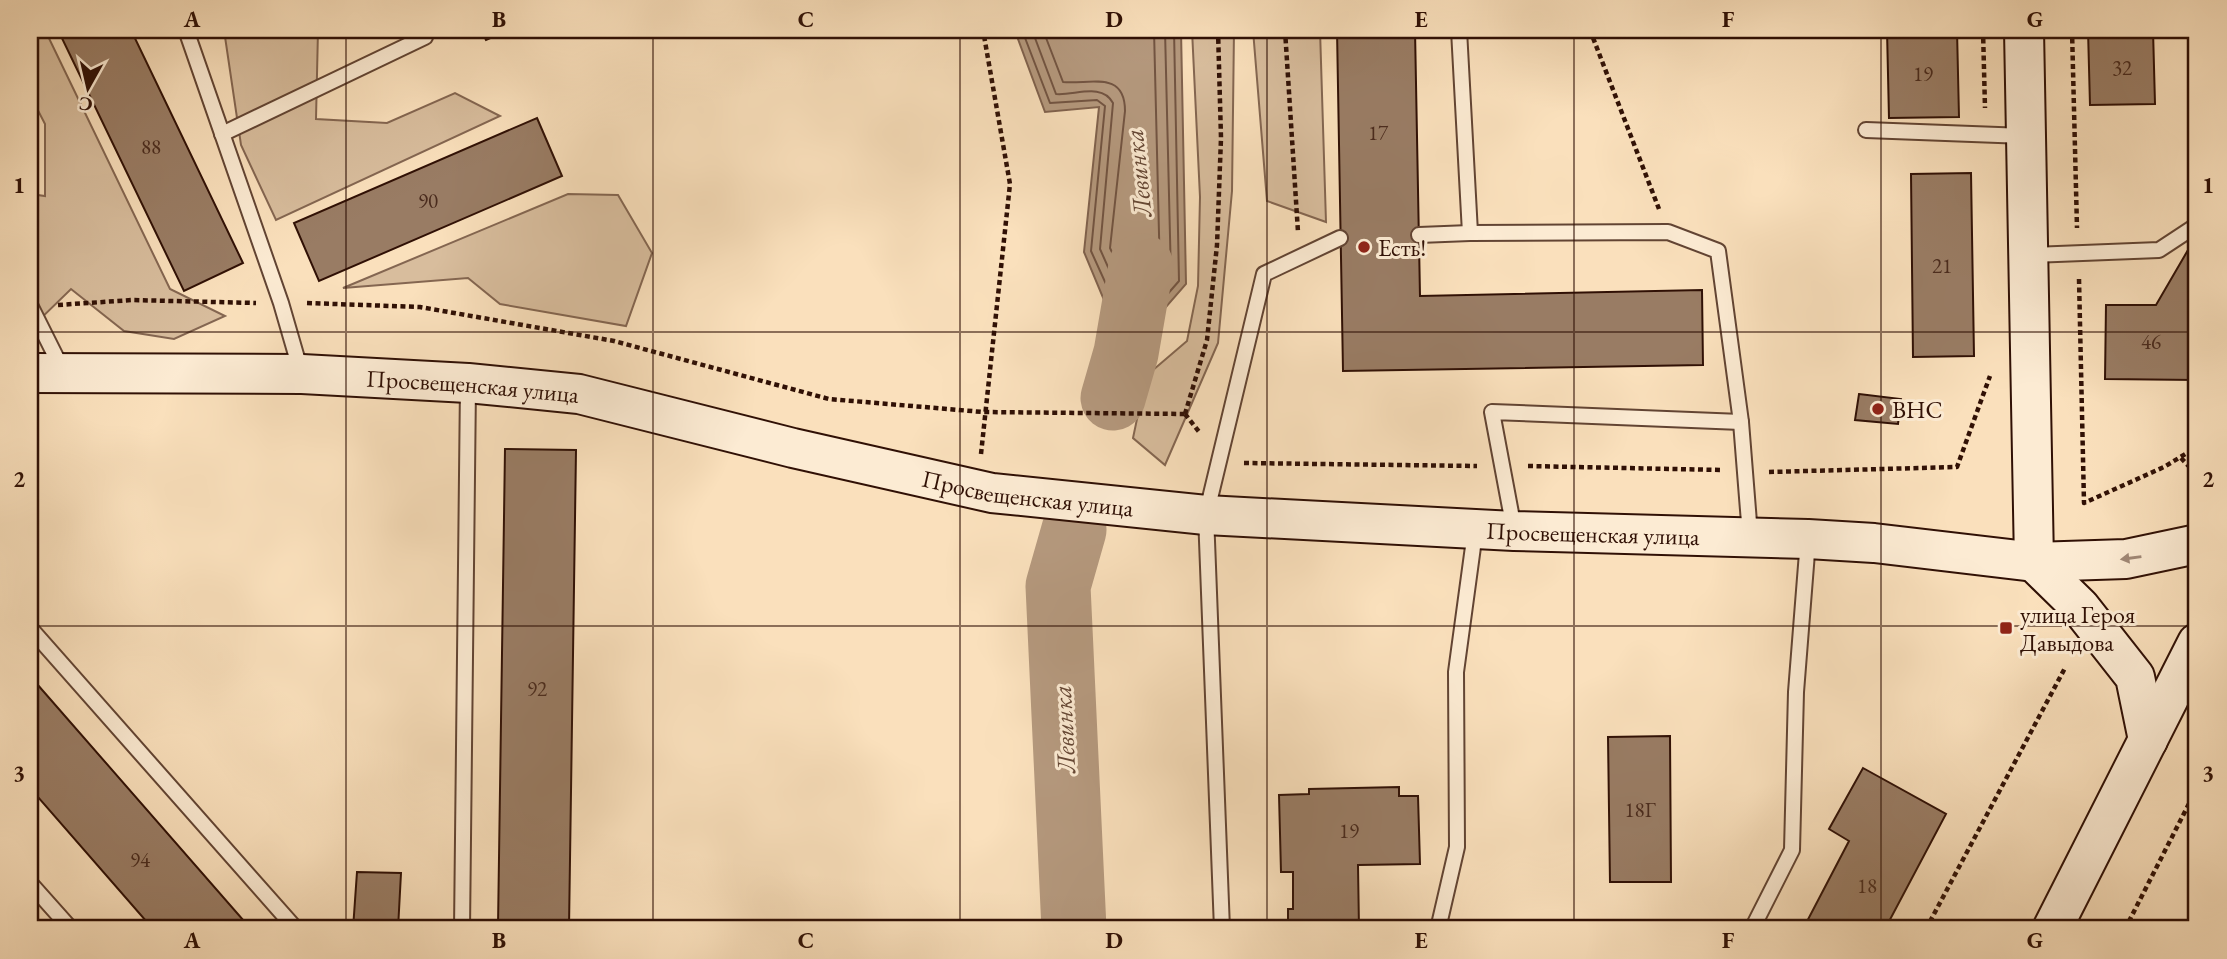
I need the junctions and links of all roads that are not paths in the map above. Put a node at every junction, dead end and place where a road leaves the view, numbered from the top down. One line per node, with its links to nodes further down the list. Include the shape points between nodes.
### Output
1 (186, 30): 6 (lane)
2 (422, 30): 6 (lane, via 425,37)
3 (1459, 30): 9 (lane)
4 (2024, 30): 7 (main road)
5 (1866, 130): 7 (lane)
6 (222, 134): 15 (lane)
7 (2026, 136): 12 (main road)
8 (2197, 225): 12 (lane, via 2160,250)
9 (1470, 233): 10 (lane); 17 (lane, via 1668,232 1718,251)
10 (1419, 235)
11 (1340, 238): 18 (lane, via 1264,274)
12 (2028, 255): 24 (main road)
13 (31, 307): 14 (lane)
14 (47, 373): 15 (main road, Просвещенская улица)
15 (302, 374): 16 (main road, Просвещенская улица)
16 (468, 383): 18 (main road, Просвещенская улица, via 579,394 979,490); 31 (lane)
17 (1741, 422): 20 (lane, via 1492,412); 21 (lane)
18 (1206, 516): 19 (main road, Просвещенская улица); 32 (lane)
19 (1475, 529): 20 (main road, Просвещенская улица); 33 (lane, via 1456,672 1457,848)
20 (1514, 531): 21 (main road, Просвещенская улица)
21 (1750, 536): 22 (main road, Просвещенская улица)
22 (1808, 539): 24 (main road, Просвещенская улица, via 1874,542); 34 (lane, via 1796,692 1792,850)
23 (2197, 544): 24 (main road, Просвещенская улица, one-way to 24, via 2126,559)
24 (2034, 562): 27 (main road, via 2080,607 2135,677)
25 (30, 628): 30 (lane)
26 (2197, 643): 27 (main road)
27 (2148, 740): 35 (main road)
28 (30, 883): 29 (lane)
29 (71, 929)
30 (296, 929)
31 (462, 929)
32 (1222, 929)
33 (1438, 929)
34 (1752, 929)
35 (2052, 929)

